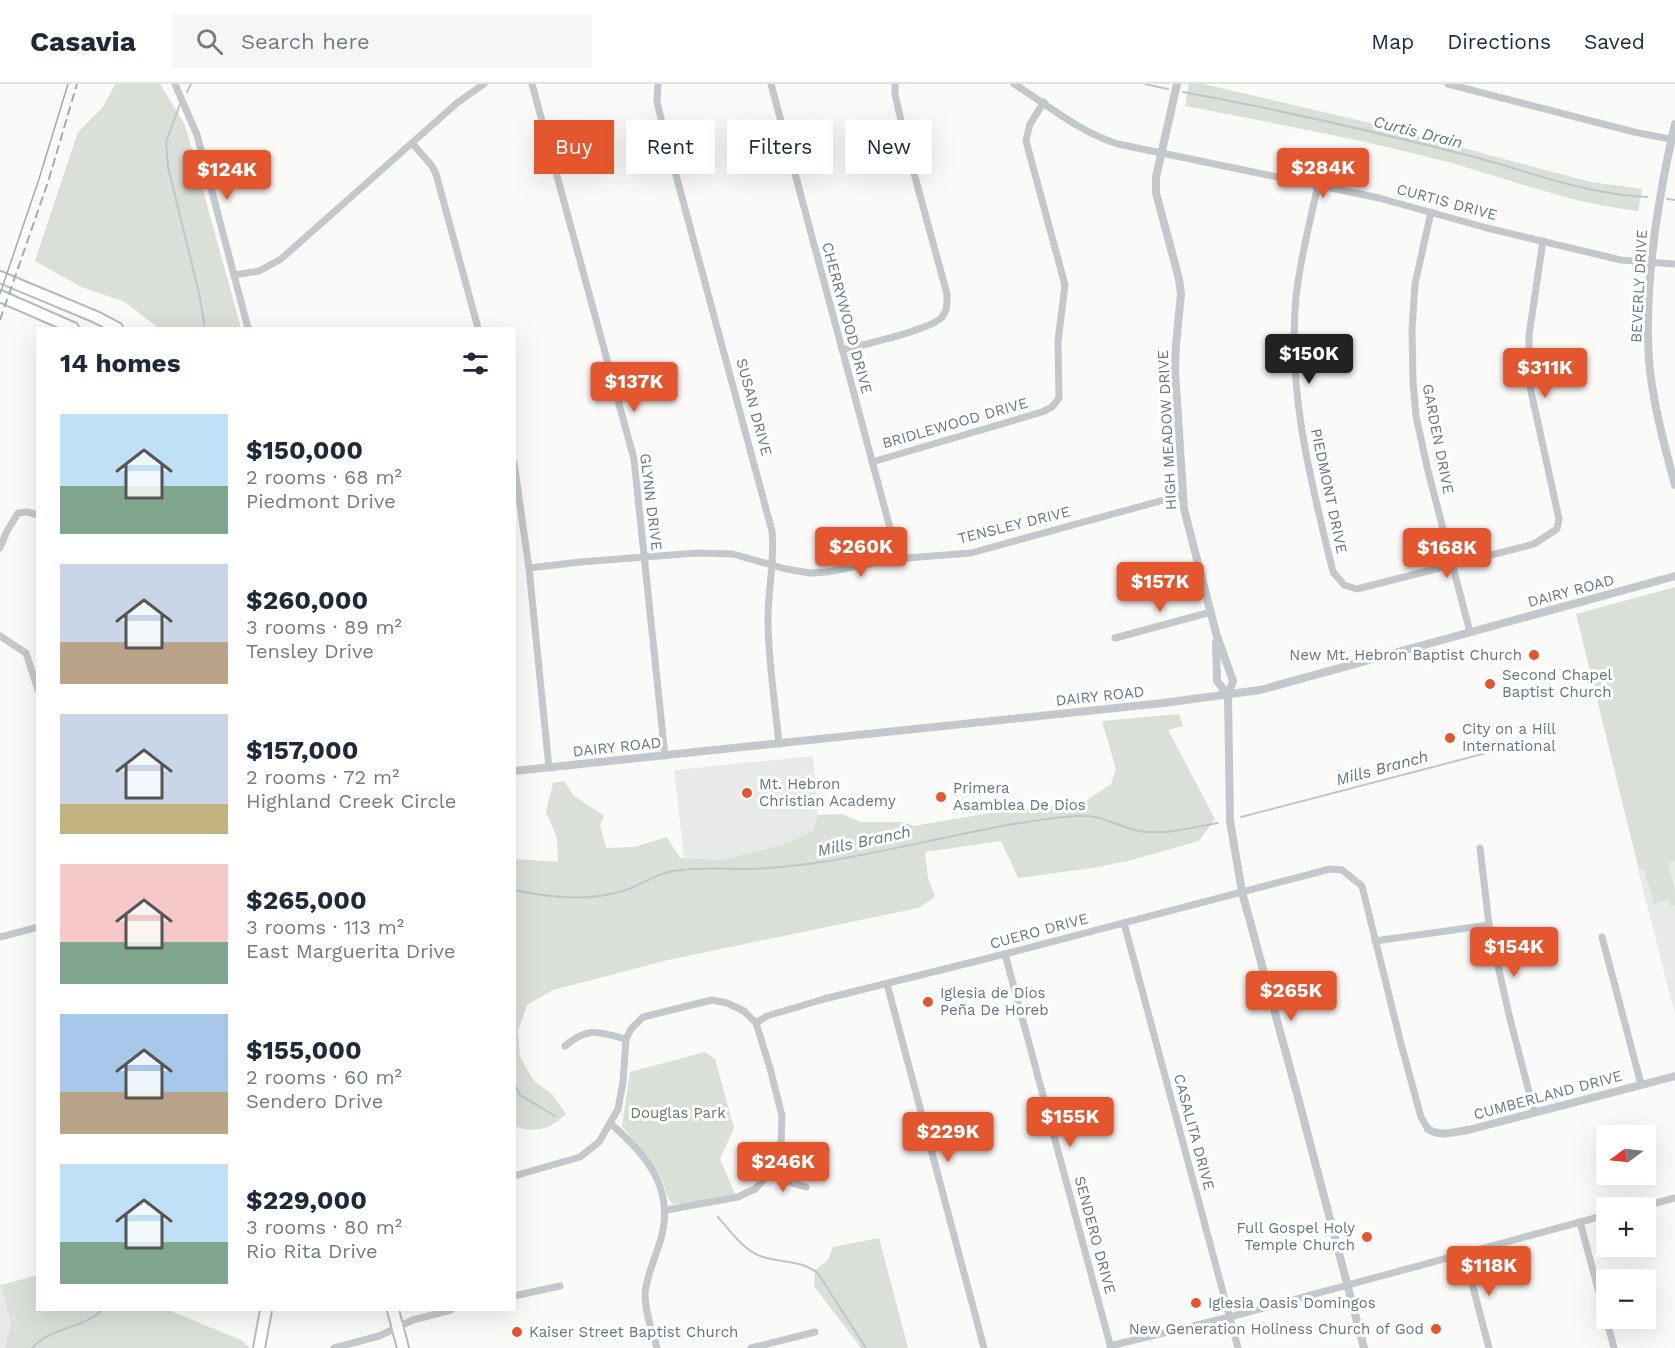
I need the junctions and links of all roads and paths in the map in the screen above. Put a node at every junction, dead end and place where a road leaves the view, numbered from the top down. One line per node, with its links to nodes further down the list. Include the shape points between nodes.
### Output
1 (175, 84): 20 (street, via 197,135)
2 (484, 84): 13 (street)
3 (532, 84): 34 (street, GLYNN DRIVE, via 634,459)
4 (658, 84): 37 (street, SUSAN DRIVE, via 657,102 663,127 764,495 772,531)
5 (771, 84): 27 (street, CHERRYWOOD DRIVE)
6 (895, 84): 27 (street, via 947,306 943,316 930,325)
7 (1014, 84): 10 (street, CURTIS DRIVE)
8 (1177, 84): 14 (street, HIGH MEADOW DRIVE)
9 (1448, 84): 12 (street)
10 (1044, 102): 14 (street, CURTIS DRIVE, via 1101,139); 28 (street, BRIDLEWOOD DRIVE, via 1030,124 1026,141 1065,285 1058,341 1059,398 1042,412)
11 (1675, 124): 12 (street, BEVERLY DRIVE)
12 (1673, 140): 18 (street, BEVERLY DRIVE, via 1660,192)
13 (412, 143): 20 (street, via 281,259 259,271); 26 (street, via 436,174)
14 (1162, 153): 15 (street, CURTIS DRIVE); 31 (street, HIGH MEADOW DRIVE, via 1156,193 1181,294 1175,371)
15 (1318, 185): 16 (street, CURTIS DRIVE); 36 (street, PIEDMONT DRIVE, via 1296,298 1295,363 1306,462 1333,572 1344,585 1357,589)
16 (1431, 212): 17 (street, CURTIS DRIVE); 36 (street, GARDEN DRIVE, via 1415,284 1413,382 1428,471)
17 (1543, 241): 18 (street, CURTIS DRIVE, via 1620,260); 36 (street, via 1528,335 1529,382 1559,519 1557,529 1534,544)
18 (1652, 263): 19 (street, CURTIS DRIVE); 30 (street, BEVERLY DRIVE, via 1650,370 1658,421)
19 (1675, 264)
20 (234, 275): 25 (street)
21 (0, 277): 24 (main road)
22 (0, 296): 23 (main road)
23 (71, 327)
24 (115, 327)
25 (248, 327)
26 (478, 327)
27 (842, 350): 28 (street, CHERRYWOOD DRIVE)
28 (872, 462): 35 (street, CHERRYWOOD DRIVE, via 894,543)
29 (516, 477): 38 (street)
30 (1675, 485)
31 (1182, 495): 35 (street, TENSLEY DRIVE, via 971,553); 40 (street, HIGH MEADOW DRIVE)
32 (36, 514): 33 (street, via 18,513)
33 (0, 548)
34 (645, 557): 37 (street, TENSLEY DRIVE, via 733,554); 38 (street, TENSLEY DRIVE); 48 (street, GLYNN DRIVE)
35 (894, 559): 37 (street, TENSLEY DRIVE, via 810,573)
36 (1454, 564): 41 (street, GARDEN DRIVE)
37 (772, 565): 47 (street, SUSAN DRIVE, via 768,641)
38 (529, 568): 49 (street)
39 (1675, 576): 41 (street, DAIRY ROAD)
40 (1211, 612): 42 (street, HIGH MEADOW DRIVE); 44 (street)
41 (1470, 632): 46 (street, DAIRY ROAD, via 1260,690)
42 (1216, 633): 46 (street, HIGH MEADOW DRIVE, via 1233,681); 46 (street, HIGH MEADOW DRIVE, via 1217,681)
43 (0, 636): 45 (street, via 26,653)
44 (1115, 638)
45 (36, 684)
46 (1228, 695): 47 (street, DAIRY ROAD); 52 (street, via 1230,821)
47 (779, 744): 48 (street, DAIRY ROAD)
48 (665, 756): 49 (street, DAIRY ROAD)
49 (549, 768): 50 (street, DAIRY ROAD)
50 (516, 771)
51 (1480, 848): 54 (street)
52 (1242, 892): 53 (street, CUERO DRIVE); 58 (street, CUERO DRIVE, via 1330,869 1342,870 1362,886); 78 (street)
53 (1124, 923): 59 (street, CUERO DRIVE); 84 (street, CASALITA DRIVE)
54 (1489, 925): 58 (street); 66 (street)
55 (36, 928): 56 (street)
56 (0, 937)
57 (1602, 937): 65 (street)
58 (1375, 941): 68 (street, via 1421,1117)
59 (1005, 954): 60 (street, CUERO DRIVE); 87 (street, SENDERO DRIVE)
60 (887, 984): 61 (street, CUERO DRIVE, via 824,999); 93 (street)
61 (756, 1023): 62 (street, via 744,1011 712,1000 644,1017); 69 (street, via 782,1116 781,1144)
62 (626, 1039): 63 (street, via 593,1031 578,1035); 67 (street, via 618,1109)
63 (565, 1046)
64 (1675, 1076): 65 (street, CUMBERLAND DRIVE)
65 (1641, 1084): 66 (street, CUMBERLAND DRIVE)
66 (1534, 1111): 68 (street, CUMBERLAND DRIVE, via 1468,1130 1440,1134)
67 (610, 1124): 70 (street, via 599,1142 580,1157); 74 (street, via 651,1166)
68 (1428, 1129)
69 (770, 1173): 71 (street); 74 (street, via 755,1189 738,1197)
70 (516, 1175)
71 (806, 1187)
72 (1675, 1198): 73 (street)
73 (1656, 1203)
74 (666, 1210): 91 (street, via 645,1291 645,1306)
75 (1596, 1218): 76 (street)
76 (1580, 1222): 77 (street); 97 (street)
77 (1464, 1253): 78 (street); 96 (street)
78 (1347, 1285): 84 (street); 95 (street)
79 (560, 1286): 80 (street)
80 (516, 1296)
81 (266, 1311): 88 (main road)
82 (393, 1311): 85 (main road)
83 (447, 1311): 85 (street)
84 (1230, 1317): 87 (street); 94 (street, CASALITA DRIVE)
85 (398, 1326): 89 (street, via 379,1336); 90 (main road)
86 (814, 1332): 92 (street)
87 (1111, 1347)
88 (259, 1348)
89 (334, 1348)
90 (403, 1348)
91 (657, 1348)
92 (751, 1348)
93 (984, 1348)
94 (1238, 1348)
95 (1364, 1348)
96 (1490, 1348)
97 (1614, 1348)

